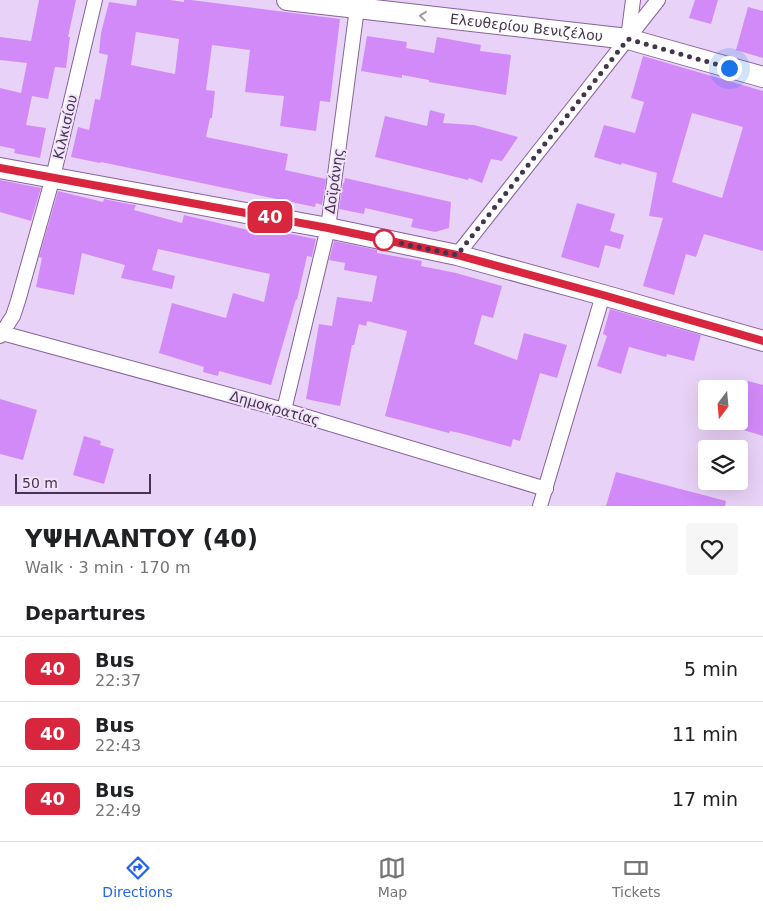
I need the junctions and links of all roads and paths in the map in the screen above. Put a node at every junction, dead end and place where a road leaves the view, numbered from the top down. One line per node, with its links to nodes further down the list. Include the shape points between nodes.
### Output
1 (95, 0): 10 (street, Κιλκισίου)
2 (287, 0): 5 (main road, Ελευθερίου Βενιζέλου)
3 (633, 0): 7 (street)
4 (658, 0): 7 (street)
5 (313, 1): 6 (main road, Ελευθερίου Βενιζέλου)
6 (357, 8): 7 (main road, Ελευθερίου Βενιζέλου, one-way to 6); 11 (street, Δοϊράνης)
7 (628, 39): 8 (main road, Ελευθερίου Βενιζέλου); 12 (street)
8 (763, 77)
9 (0, 168): 10 (main road)
10 (53, 177): 11 (main road); 14 (street, Κιλκισίου, via 18,301)
11 (328, 228): 12 (main road); 16 (street, Δοϊράνης)
12 (457, 255): 13 (main road)
13 (603, 295): 15 (main road); 17 (street)
14 (1, 334): 16 (street, Δημοκρατίας)
15 (763, 341)
16 (284, 410): 17 (street, Δημοκρατίας)
17 (546, 489): 18 (street)
18 (540, 506)

